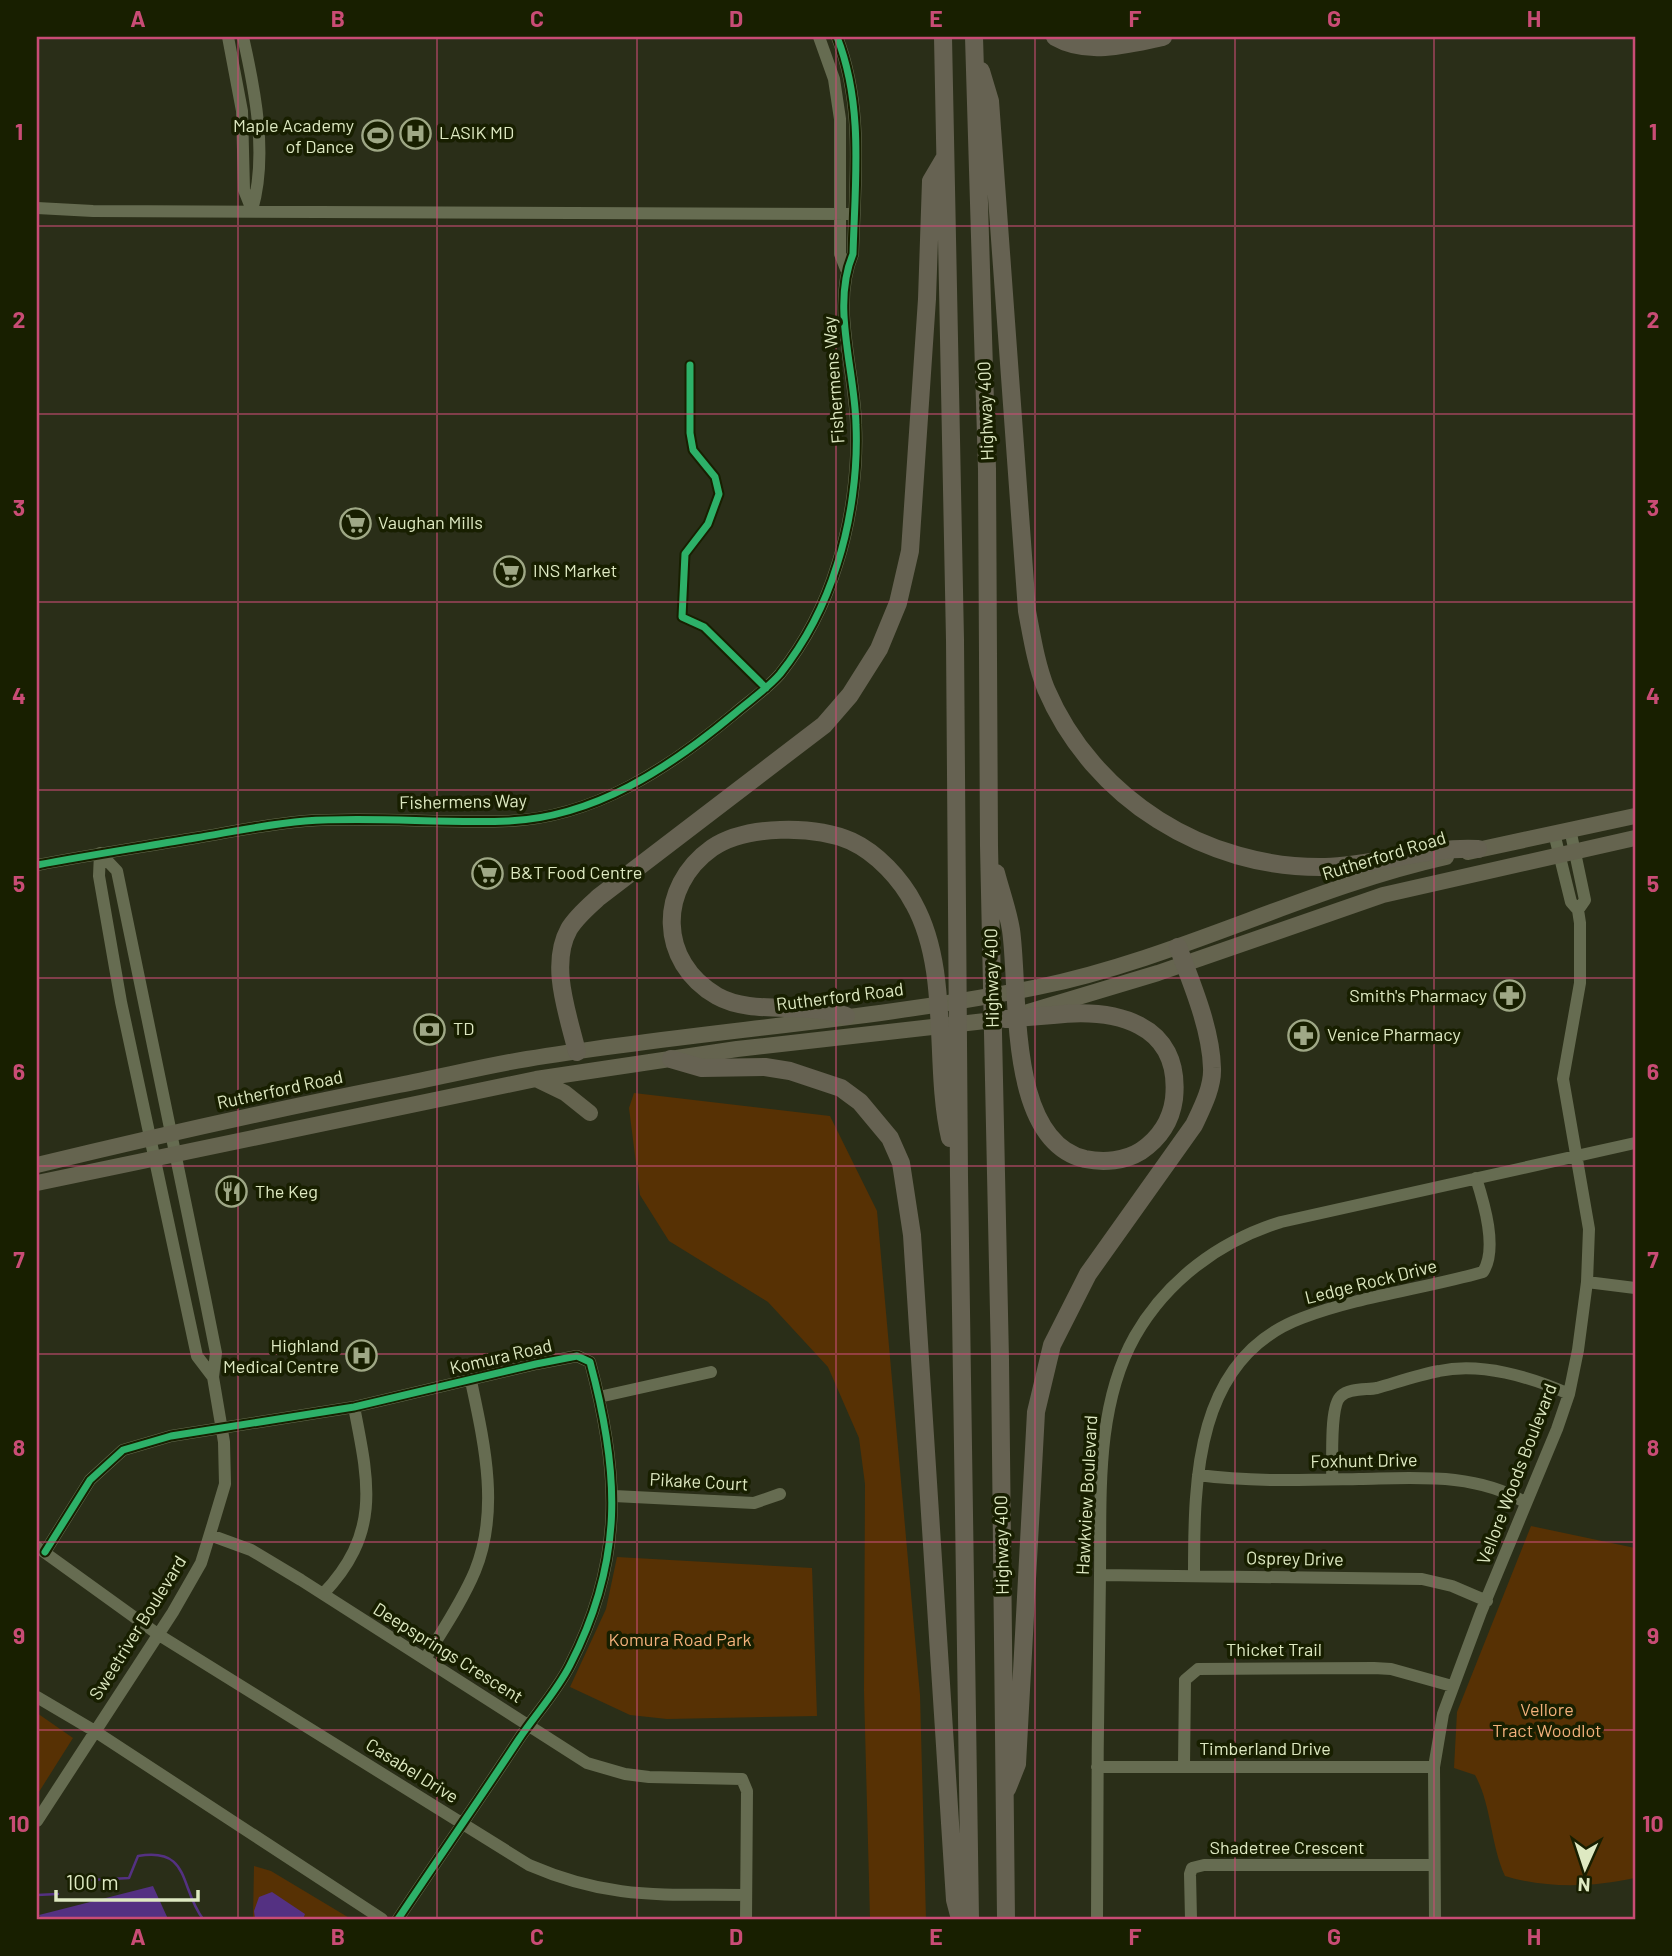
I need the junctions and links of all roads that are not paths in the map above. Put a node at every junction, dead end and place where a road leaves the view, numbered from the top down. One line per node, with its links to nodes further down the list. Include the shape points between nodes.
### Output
1 (228, 37): 11 (street, via 242,111 244,190)
2 (243, 37): 11 (street, via 257,125 257,191)
3 (819, 37): 12 (street, Fishermens Way, via 837,96)
4 (837, 37): 13 (street, Fishermens Way, via 853,90)
5 (943, 37): 9 (highway, Highway 400)
6 (1055, 37): 7 (highway, via 1090,47)
7 (1163, 37)
8 (974, 42): 18 (highway, Highway 400, via 987,469); 19 (highway, via 990,101 1027,611 1045,687 1075,741 1099,772 1132,802 1199,842 1238,856 1326,867)
9 (944, 159): 27 (highway, via 931,181 910,551 898,603 879,649 824,725 599,897 570,926 560,961); 39 (highway, Highway 400, via 955,640)
10 (37, 208): 11 (street)
11 (252, 209): 12 (street)
12 (840, 213): 13 (street); 14 (street, Fishermens Way, via 840,254)
13 (854, 214): 14 (street, Fishermens Way, via 853,254)
14 (846, 270): 20 (street, Fishermens Way, via 846,341 857,427 844,542 813,626 780,674 698,745 622,791 563,813 510,821 338,818 290,822)
15 (1635, 816): 16 (main road, Rutherford Road)
16 (1562, 831): 19 (main road, Rutherford Road); 21 (street, Vellore Woods Boulevard)
17 (1635, 838): 21 (main road, Rutherford Road)
18 (989, 846): 24 (highway, via 1011,928 1026,1087 1038,1123 1058,1146 1093,1161 1117,1161 1155,1141 1168,1122 1175,1083 1164,1047 1153,1034 1125,1017); 71 (highway, Highway 400)
19 (1478, 849): 23 (main road, Rutherford Road, via 1414,864)
20 (100, 853): 22 (street, Fishermens Way); 32 (street, Sweetriver Boulevard, via 117,871); 33 (street, Sweetriver Boulevard, via 99,876 121,1002)
21 (1567, 853): 23 (main road, Rutherford Road, via 1383,895); 36 (street, Vellore Woods Boulevard, via 1571,902 1578,911 1580,984 1563,1079)
22 (37, 865)
23 (1181, 955): 24 (main road, Rutherford Road); 25 (main road, Rutherford Road, via 1040,986); 71 (highway, via 1212,1070 1194,1125 1088,1274 1052,1345 1036,1412 1017,1764)
24 (1051, 1010): 26 (highway)
25 (846, 1016): 27 (main road, Rutherford Road); 39 (highway, via 824,1008 753,1006 719,998 691,978 674,948 671,919 678,891 692,865 714,847 774,829 851,841 890,869 914,904 928,937 947,1125)
26 (1005, 1019): 28 (main road)
27 (577, 1052): 29 (main road); 32 (main road, Rutherford Road)
28 (671, 1059): 29 (main road); 79 (highway, via 702,1069 790,1071 841,1088 880,1123 901,1163 912,1235 955,1900)
29 (587, 1071): 30 (main road)
30 (536, 1079): 31 (main road, via 565,1093); 35 (main road)
31 (590, 1113)
32 (172, 1133): 33 (main road, Rutherford Road); 35 (street, Sweetriver Boulevard)
33 (150, 1138): 37 (street, Sweetriver Boulevard); 38 (main road, Rutherford Road)
34 (1635, 1143): 36 (street, Hawkview Boulevard)
35 (174, 1153): 37 (main road); 45 (street, Sweetriver Boulevard, via 216,1353)
36 (1577, 1155): 40 (street, Hawkview Boulevard); 42 (street, Vellore Woods Boulevard, via 1588,1213)
37 (155, 1157): 41 (main road); 45 (street, Sweetriver Boulevard, via 197,1356)
38 (37, 1165)
39 (959, 1176): 80 (highway, Highway 400)
40 (1476, 1178): 51 (street, Ledge Rock Drive, via 1487,1231 1488,1263 1483,1272 1326,1311 1268,1336 1240,1362 1215,1404 1200,1449); 58 (street, Hawkview Boulevard, via 1248,1232 1200,1261 1162,1298 1134,1338 1110,1405 1099,1520)
41 (37, 1183)
42 (1587, 1282): 43 (street); 47 (street, Vellore Woods Boulevard)
43 (1635, 1288)
44 (711, 1372): 48 (street)
45 (213, 1377): 50 (street, Sweetriver Boulevard)
46 (471, 1381): 48 (street, Komura Road, via 577,1356 590,1362); 49 (street, Komura Road); 63 (street, via 489,1471 484,1535 475,1570)
47 (1569, 1394): 52 (street, via 1493,1371 1442,1370 1341,1395 1334,1406); 55 (street, Vellore Woods Boulevard)
48 (599, 1397): 54 (street, Komura Road)
49 (354, 1407): 50 (street, Komura Road); 60 (street, via 369,1493 366,1522 343,1573)
50 (222, 1427): 56 (street, Sweetriver Boulevard, via 225,1484); 57 (street, Komura Road, via 123,1450 90,1480)
51 (1198, 1475): 52 (street, Foxhunt Drive, via 1243,1480); 59 (street, Ledge Rock Drive)
52 (1332, 1479): 55 (street, Foxhunt Drive, via 1456,1479)
53 (780, 1494): 54 (street, Pikake Court, via 754,1503)
54 (614, 1496): 66 (street, Komura Road, via 605,1571 589,1625 569,1668)
55 (1526, 1503): 61 (street, Vellore Woods Boulevard)
56 (210, 1535): 60 (street, Deepsprings Crescent, via 251,1550); 62 (street, Sweetriver Boulevard, via 201,1563)
57 (41, 1549): 62 (street, Casabel Drive)
58 (1100, 1574): 59 (street, Osprey Drive); 69 (street, Hawkview Boulevard)
59 (1194, 1574): 61 (street, Osprey Drive, via 1422,1578)
60 (323, 1594): 63 (street, Deepsprings Crescent)
61 (1487, 1601): 64 (street, Vellore Woods Boulevard)
62 (159, 1635): 67 (street, Sweetriver Boulevard); 73 (street, Casabel Drive)
63 (425, 1659): 66 (street, Deepsprings Crescent)
64 (1452, 1686): 68 (street, Thicket Trail, via 1383,1669 1198,1669 1185,1680); 70 (street, Vellore Woods Boulevard)
65 (37, 1697): 67 (street)
66 (530, 1723): 73 (street, Komura Road); 75 (street, Deepsprings Crescent, via 587,1763 625,1774 742,1779 747,1791)
67 (93, 1730): 72 (street, Sweetriver Boulevard); 76 (street)
68 (1184, 1766): 69 (street, Timberland Drive); 70 (street, Timberland Drive)
69 (1097, 1767): 82 (street, Hawkview Boulevard)
70 (1434, 1767): 74 (street, Vellore Woods Boulevard)
71 (1003, 1799): 81 (highway, Highway 400)
72 (37, 1821)
73 (464, 1823): 75 (street, Casabel Drive, via 496,1847 568,1882 630,1894); 77 (street, Komura Road)
74 (1434, 1865): 83 (street, Shadetree Crescent, via 1204,1865 1192,1868 1190,1874); 84 (street, Vellore Woods Boulevard)
75 (746, 1895): 78 (street, Deepsprings Crescent)
76 (383, 1919)
77 (398, 1919)
78 (746, 1919)
79 (960, 1919)
80 (970, 1919)
81 (1006, 1919)
82 (1097, 1919)
83 (1191, 1919)
84 (1435, 1919)

